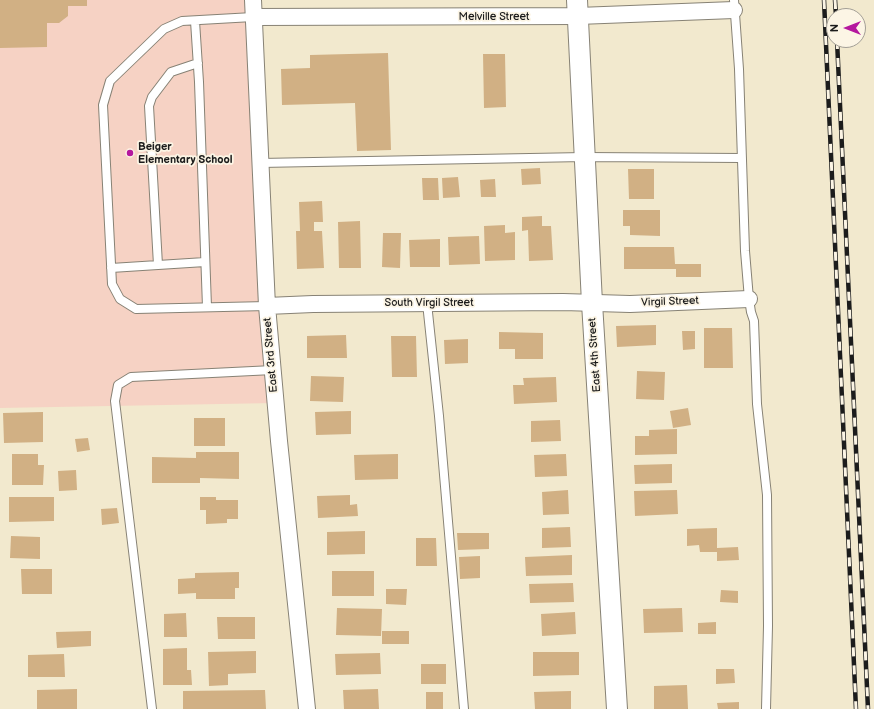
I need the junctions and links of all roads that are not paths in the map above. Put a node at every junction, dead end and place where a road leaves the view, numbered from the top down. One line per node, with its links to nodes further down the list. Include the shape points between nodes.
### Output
1 (253, 0): 4 (street, East 3rd Street)
2 (734, 5): 3 (street, Melville Street); 8 (lane)
3 (578, 8): 4 (street, Melville Street); 7 (street, East 4th Street)
4 (253, 17): 5 (lane); 9 (street, East 3rd Street)
5 (195, 21): 6 (lane); 12 (lane, via 182,21 164,29 110,81 102,105)
6 (198, 63): 10 (lane); 11 (lane, via 172,72 152,97 149,106)
7 (584, 157): 8 (lane); 9 (lane); 15 (street, East 4th Street)
8 (742, 158): 13 (lane)
9 (260, 163): 16 (street, East 3rd Street)
10 (205, 262): 11 (lane); 17 (lane)
11 (158, 265): 12 (lane)
12 (111, 268): 17 (lane, via 112,284 120,299 136,309)
13 (749, 299): 15 (street, Virgil Street); 23 (lane, via 754,321 757,404 767,495)
14 (427, 303): 15 (street, South Virgil Street); 16 (street, South Virgil Street); 21 (lane)
15 (592, 303): 22 (street, East 4th Street)
16 (267, 306): 17 (lane); 18 (street, East 3rd Street)
17 (207, 307)
18 (273, 370): 19 (lane, via 131,377 118,385 114,401); 20 (street, East 3rd Street)
19 (152, 709)
20 (307, 709)
21 (464, 709)
22 (617, 709)
23 (766, 709)

